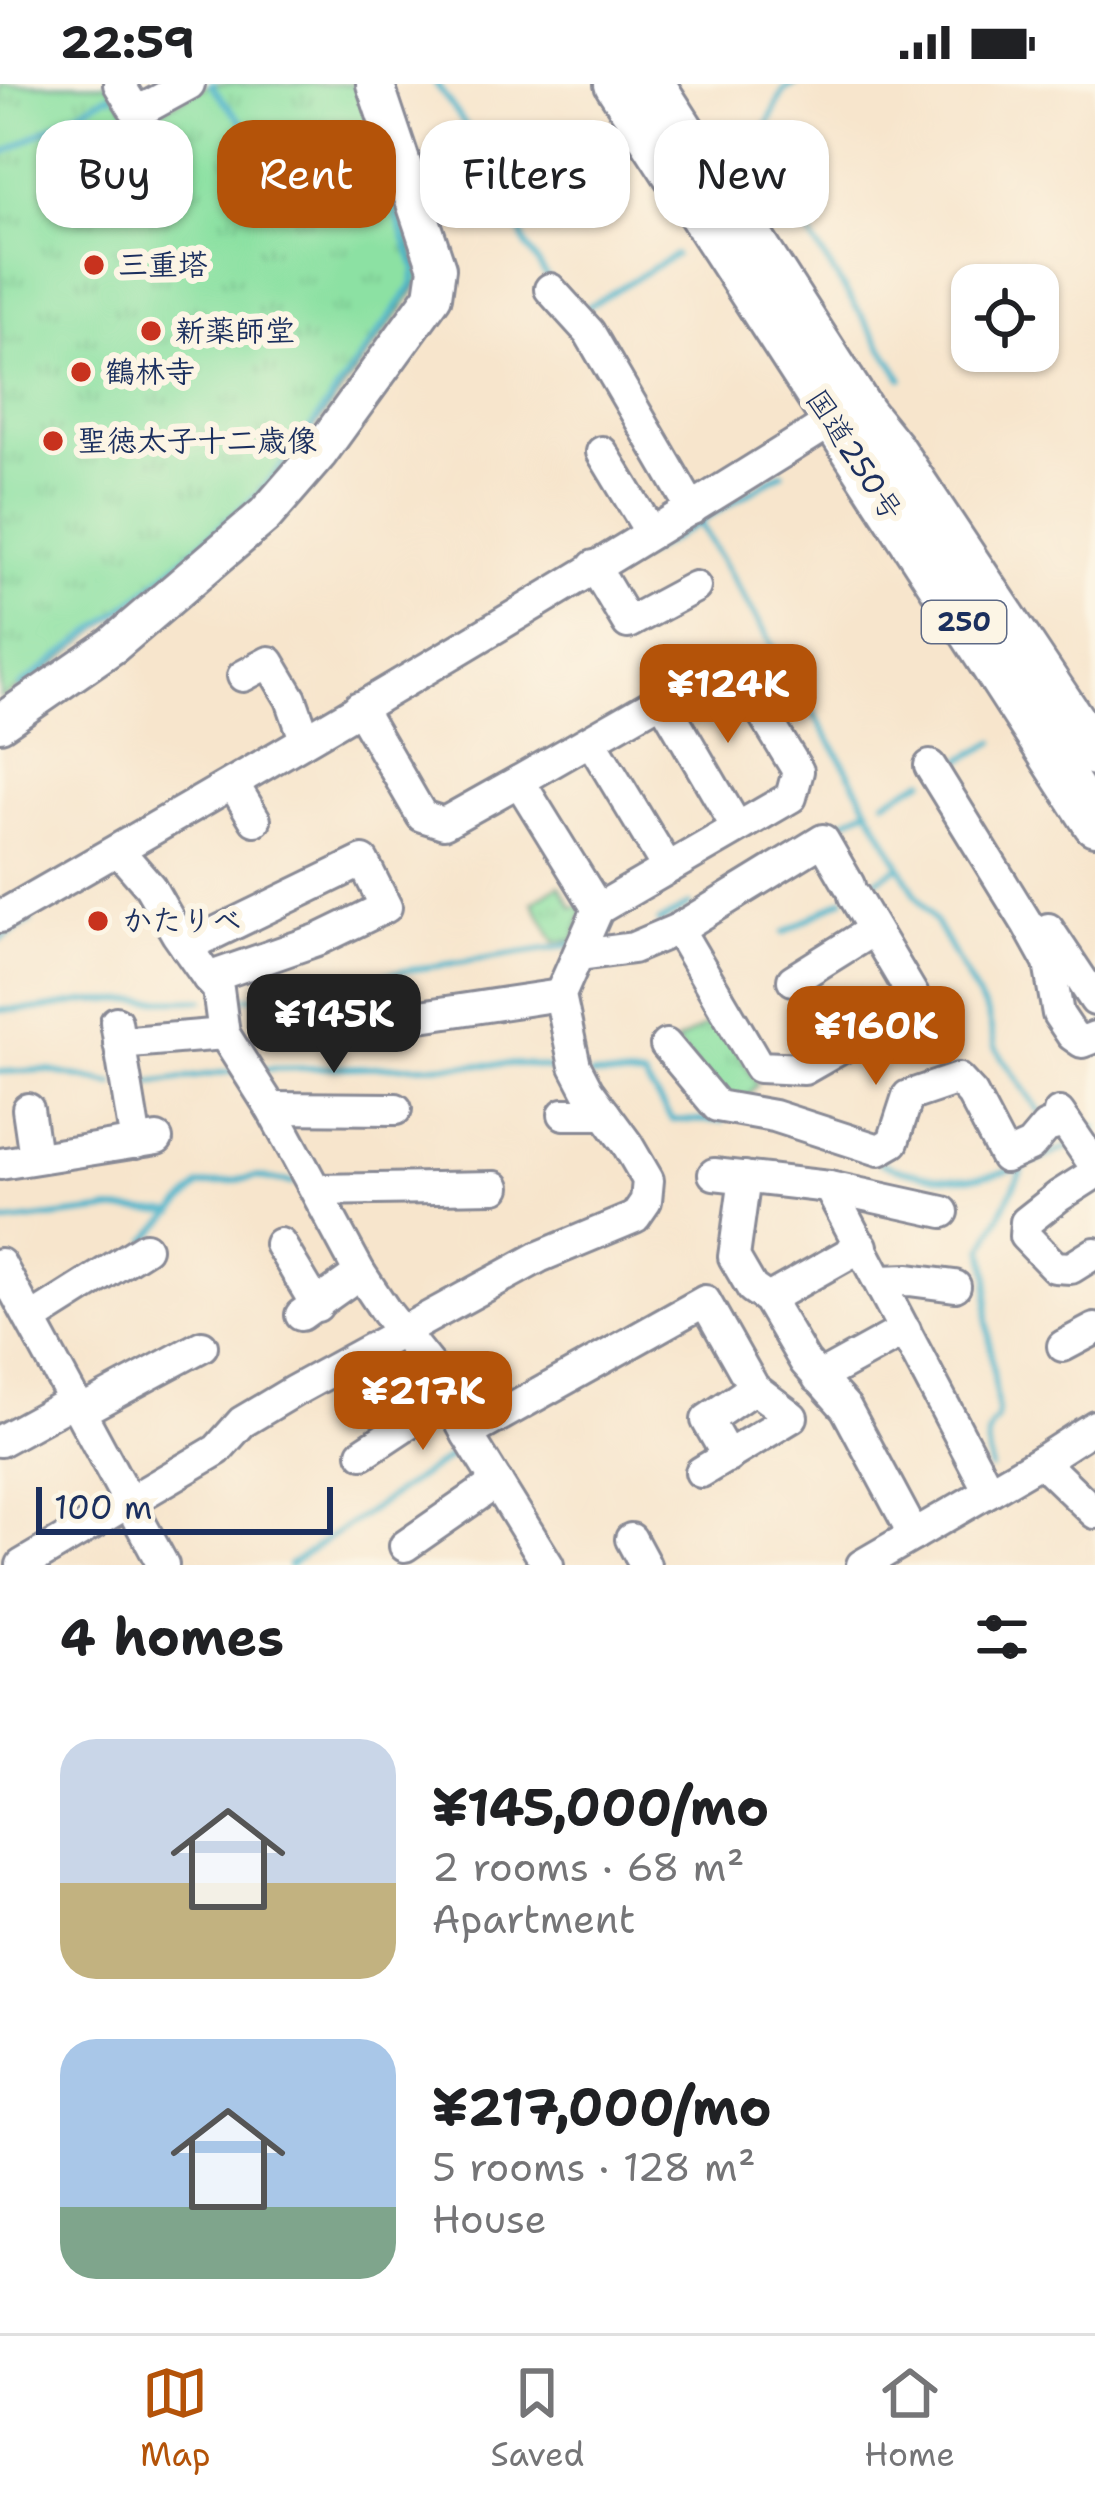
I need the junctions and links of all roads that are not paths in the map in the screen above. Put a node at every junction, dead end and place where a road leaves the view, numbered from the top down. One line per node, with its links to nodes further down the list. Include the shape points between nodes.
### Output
1 (119, 84): 2 (street, via 133,107)
2 (188, 84)
3 (375, 84): 18 (main road, via 437,268 433,296 265,515 113,645)
4 (587, 84): 9 (highway, 250, via 790,392)
5 (616, 84): 9 (highway, 国道250号 / 250)
6 (653, 84): 9 (highway, 国道250号 / 250)
7 (683, 84): 9 (highway, 250, via 856,359)
8 (550, 289): 11 (street, via 589,332)
9 (848, 417): 11 (street); 21 (highway, 国道250号 / 250, via 893,450); 23 (highway, 国道250号 / 250)
10 (602, 452): 12 (street)
11 (692, 509): 12 (street)
12 (651, 532): 13 (street)
13 (600, 577): 14 (street, via 628,623); 17 (street)
14 (694, 587)
15 (243, 676): 19 (street, via 269,662)
16 (662, 699): 20 (street); 24 (street); 24 (street, via 712,664 739,674 798,771 791,796)
17 (359, 707): 19 (street); 22 (street, via 422,816 444,823)
18 (1, 721)
19 (305, 739): 25 (street, via 242,798)
20 (592, 741): 22 (street); 26 (street)
21 (1095, 754)
22 (519, 781): 27 (street)
23 (1095, 824)
24 (736, 826): 26 (street)
25 (124, 859): 28 (street); 31 (street)
26 (667, 867): 27 (street)
27 (598, 909): 32 (street)
28 (0, 917)
29 (678, 928): 30 (street, via 823,840); 32 (street, via 632,948); 41 (street)
30 (873, 930): 34 (street); 41 (street, via 918,1004 804,1069)
31 (186, 947): 33 (street); 33 (street, via 363,861 386,908)
32 (582, 948): 35 (street)
33 (208, 978): 38 (street, via 218,989)
34 (793, 980)
35 (560, 995): 37 (street); 42 (street)
36 (1095, 1000): 39 (street, via 968,808 938,778 1049,963 1058,1014 1082,1042)
37 (354, 1026)
38 (224, 1034): 43 (street); 49 (street, via 117,1032 146,1141)
39 (1095, 1036)
40 (672, 1062): 47 (street, via 717,1106)
41 (759, 1067): 47 (street)
42 (589, 1090): 46 (street); 67 (street, via 648,1180 635,1216)
43 (272, 1108): 45 (street); 53 (street)
44 (28, 1109): 49 (street)
45 (396, 1109)
46 (564, 1114)
47 (782, 1118): 48 (street, via 879,1150 893,1142 908,1096 958,1079 1005,1157 1046,1127)
48 (1078, 1143): 58 (street, via 1059,1196 1026,1222 1025,1236 1055,1267 1071,1268)
49 (35, 1157): 50 (street)
50 (0, 1164)
51 (495, 1187): 53 (street, via 455,1197)
52 (829, 1187): 54 (street); 56 (street); 63 (street, via 730,1175 722,1249)
53 (316, 1190): 60 (street)
54 (943, 1213)
55 (280, 1244): 60 (street, via 309,1310)
56 (862, 1246): 61 (street); 63 (street)
57 (145, 1248): 64 (street)
58 (1095, 1252)
59 (0, 1264): 64 (street)
60 (360, 1274): 67 (street)
61 (881, 1281): 62 (street); 65 (street)
62 (955, 1286)
63 (768, 1298): 70 (street)
64 (31, 1320): 73 (street)
65 (905, 1330): 70 (street); 80 (street)
66 (1095, 1330): 69 (street)
67 (403, 1331): 72 (street); 81 (street, via 242,1422 217,1450)
68 (202, 1346): 73 (street)
69 (1063, 1346)
70 (818, 1378): 84 (street, via 846,1408)
71 (754, 1388): 71 (street, via 707,1420 715,1465 792,1418); 75 (street, via 705,1301)
72 (446, 1398): 75 (street); 76 (street)
73 (77, 1406): 77 (street); 81 (street)
74 (1095, 1426): 78 (street)
75 (467, 1434): 79 (street)
76 (371, 1440)
77 (0, 1442)
78 (1042, 1461): 80 (street); 82 (street)
79 (496, 1482): 83 (street); 88 (street)
80 (989, 1491): 84 (street)
81 (128, 1501): 86 (street); 87 (street)
82 (1095, 1513)
83 (416, 1529)
84 (914, 1534): 85 (street)
85 (881, 1560)
86 (22, 1565)
87 (164, 1565)
88 (548, 1565)

